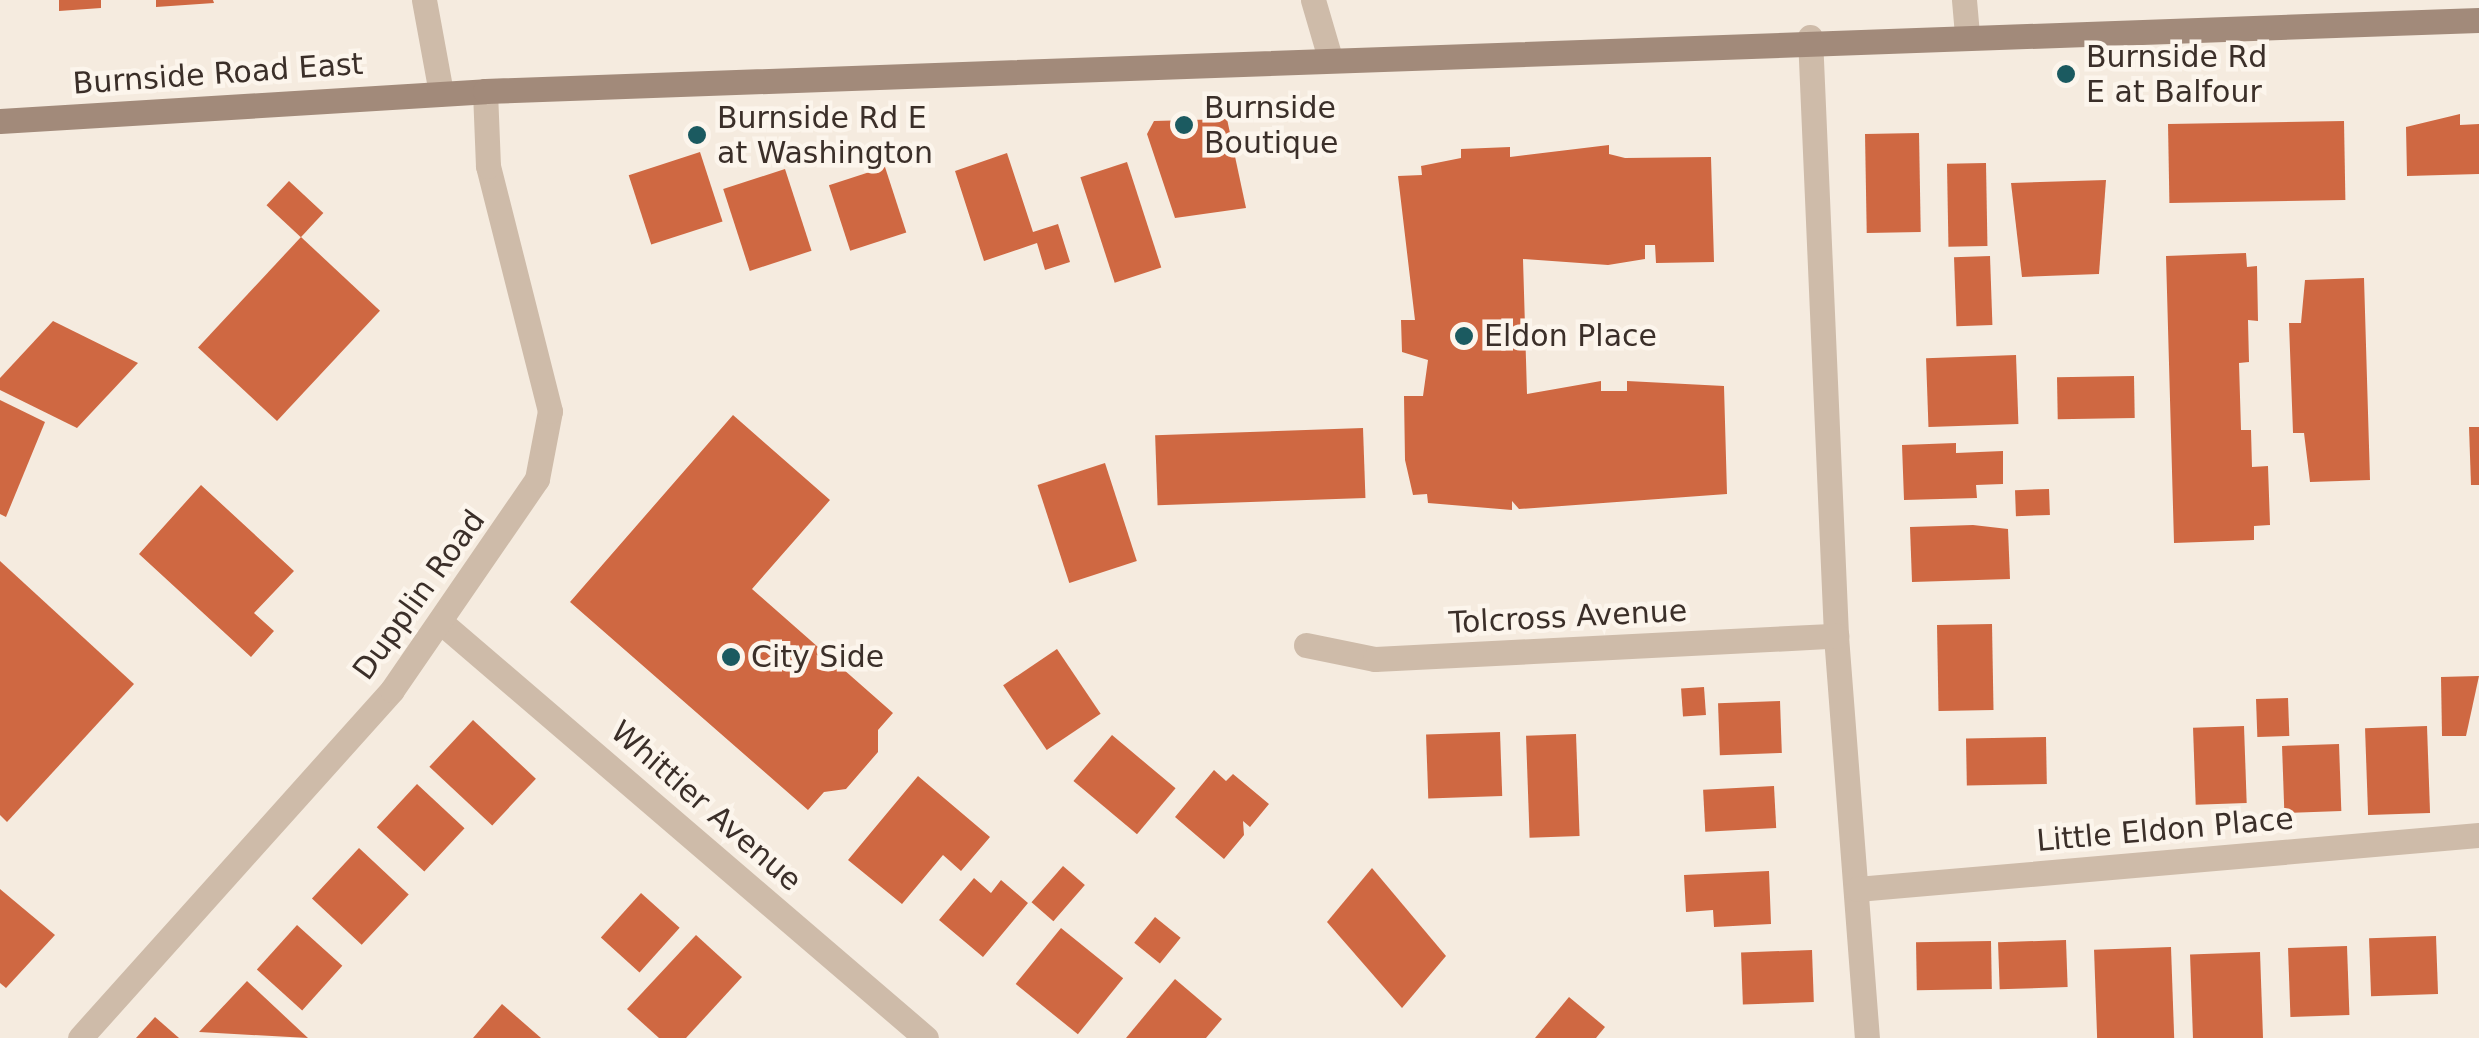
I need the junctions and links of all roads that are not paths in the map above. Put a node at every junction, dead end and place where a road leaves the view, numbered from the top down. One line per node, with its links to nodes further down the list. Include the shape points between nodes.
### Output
1 (424, 0): 9 (street)
2 (1313, 0): 7 (street)
3 (1964, 0): 5 (street)
4 (2479, 20): 5 (main road, Burnside Road East)
5 (1967, 34): 6 (main road, Burnside Road East)
6 (1810, 37): 7 (main road, Burnside Road East); 12 (street)
7 (1330, 58): 8 (main road, Burnside Road East)
8 (485, 91): 9 (main road, Burnside Road East); 11 (street, Dupplin Road, via 488,166 550,411 537,479)
9 (441, 93): 10 (main road, Burnside Road East)
10 (3, 123)
11 (443, 624): 16 (street, Dupplin Road); 17 (street, Whittier Avenue)
12 (1836, 636): 13 (street, Tolcross Avenue, via 1375,659); 15 (street)
13 (1306, 645)
14 (2479, 835): 15 (street, Little Eldon Place)
15 (1857, 889): 18 (street)
16 (80, 1038)
17 (926, 1038)
18 (1867, 1038)

